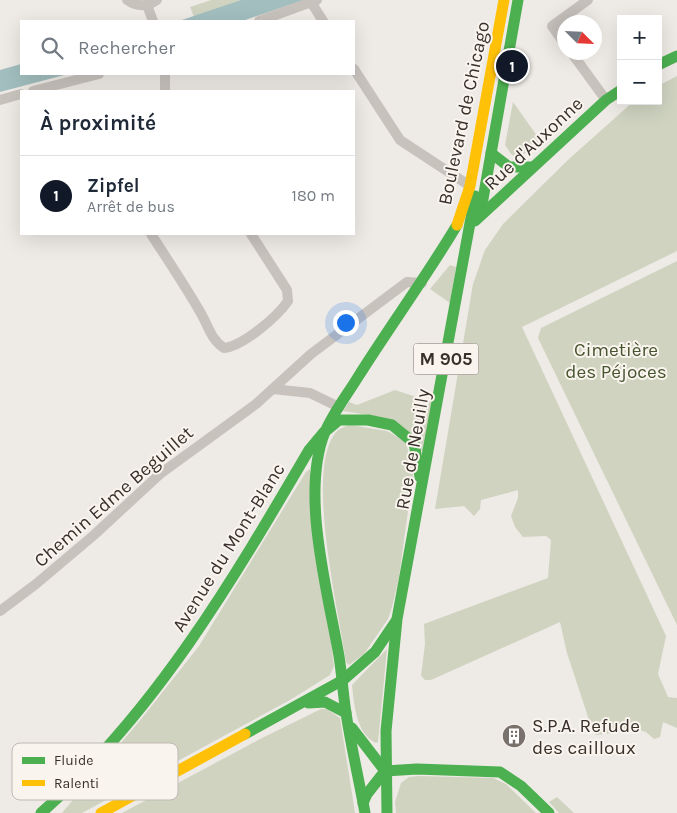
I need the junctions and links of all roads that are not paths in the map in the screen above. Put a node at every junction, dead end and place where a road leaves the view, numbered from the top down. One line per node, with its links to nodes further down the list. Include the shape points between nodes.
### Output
1 (127, 0): 6 (street, via 139,6)
2 (504, 0): 25 (main road, Boulevard de Chicago)
3 (518, 0): 26 (main road, Boulevard de Chicago)
4 (588, 0): 7 (street)
5 (314, 1): 9 (street); 10 (street)
6 (152, 3): 8 (street)
7 (567, 15)
8 (153, 20)
9 (262, 20)
10 (324, 20)
11 (557, 22): 12 (street, via 552,26)
12 (557, 33)
13 (677, 56): 15 (main road)
14 (577, 60): 24 (street)
15 (662, 63)
16 (355, 71): 28 (street, via 400,140)
17 (95, 75): 19 (street)
18 (165, 75): 20 (street)
19 (37, 90)
20 (165, 90)
21 (617, 93): 24 (main road, Rue d'Auxonne)
22 (20, 94): 23 (street)
23 (0, 100)
24 (606, 100): 27 (main road, Rue d'Auxonne)
25 (480, 130): 28 (main road, Boulevard de Chicago); 29 (main road, via 483,150)
26 (491, 153): 27 (main road, via 512,168); 29 (main road, Boulevard de Chicago, via 483,198)
27 (532, 167): 29 (main road, Rue d'Auxonne)
28 (470, 186): 32 (main road, Boulevard de Chicago, via 458,224)
29 (471, 226): 32 (main road); 36 (main road, Rue de Neuilly / M 905)
30 (152, 235): 31 (street, via 200,310 210,335 224,348 234,347 281,311 288,301 287,290)
31 (252, 235)
32 (422, 283): 33 (street, Chemin Edme Beguillet, via 407,282 311,354); 34 (main road, Avenue du Mont-Blanc)
33 (273, 389): 34 (street, via 310,393); 37 (street, Chemin Edme Beguillet, via 160,474 72,554)
34 (339, 407): 35 (main road, Avenue du Mont-Blanc)
35 (325, 432): 36 (main road, via 339,420 356,419 379,421 402,431 414,443); 39 (main road, via 317,458 315,513); 43 (main road, Avenue du Mont-Blanc, via 309,450 265,525 177,660 141,709)
36 (422, 492): 38 (main road, Rue de Neuilly / M 905)
37 (0, 612)
38 (397, 619): 39 (main road, Rue de Neuilly, via 375,652); 45 (main road, Rue de Neuilly / M 905)
39 (344, 680): 40 (main road, Rue de Neuilly); 41 (main road)
40 (302, 703): 41 (main road, via 325,702); 44 (main road, Rue de Neuilly)
41 (346, 713): 42 (main road)
42 (349, 725): 45 (main road); 48 (main road)
43 (110, 743)
44 (178, 771)
45 (385, 772): 48 (main road, via 367,794); 51 (main road, Rue de Neuilly / M 905); 52 (main road, via 417,769 500,772 521,786)
46 (57, 800): 49 (main road, Avenue du Mont-Blanc)
47 (125, 800): 50 (main road, Rue de Neuilly)
48 (364, 808)
49 (46, 811)
50 (101, 813)
51 (387, 813)
52 (549, 813)

